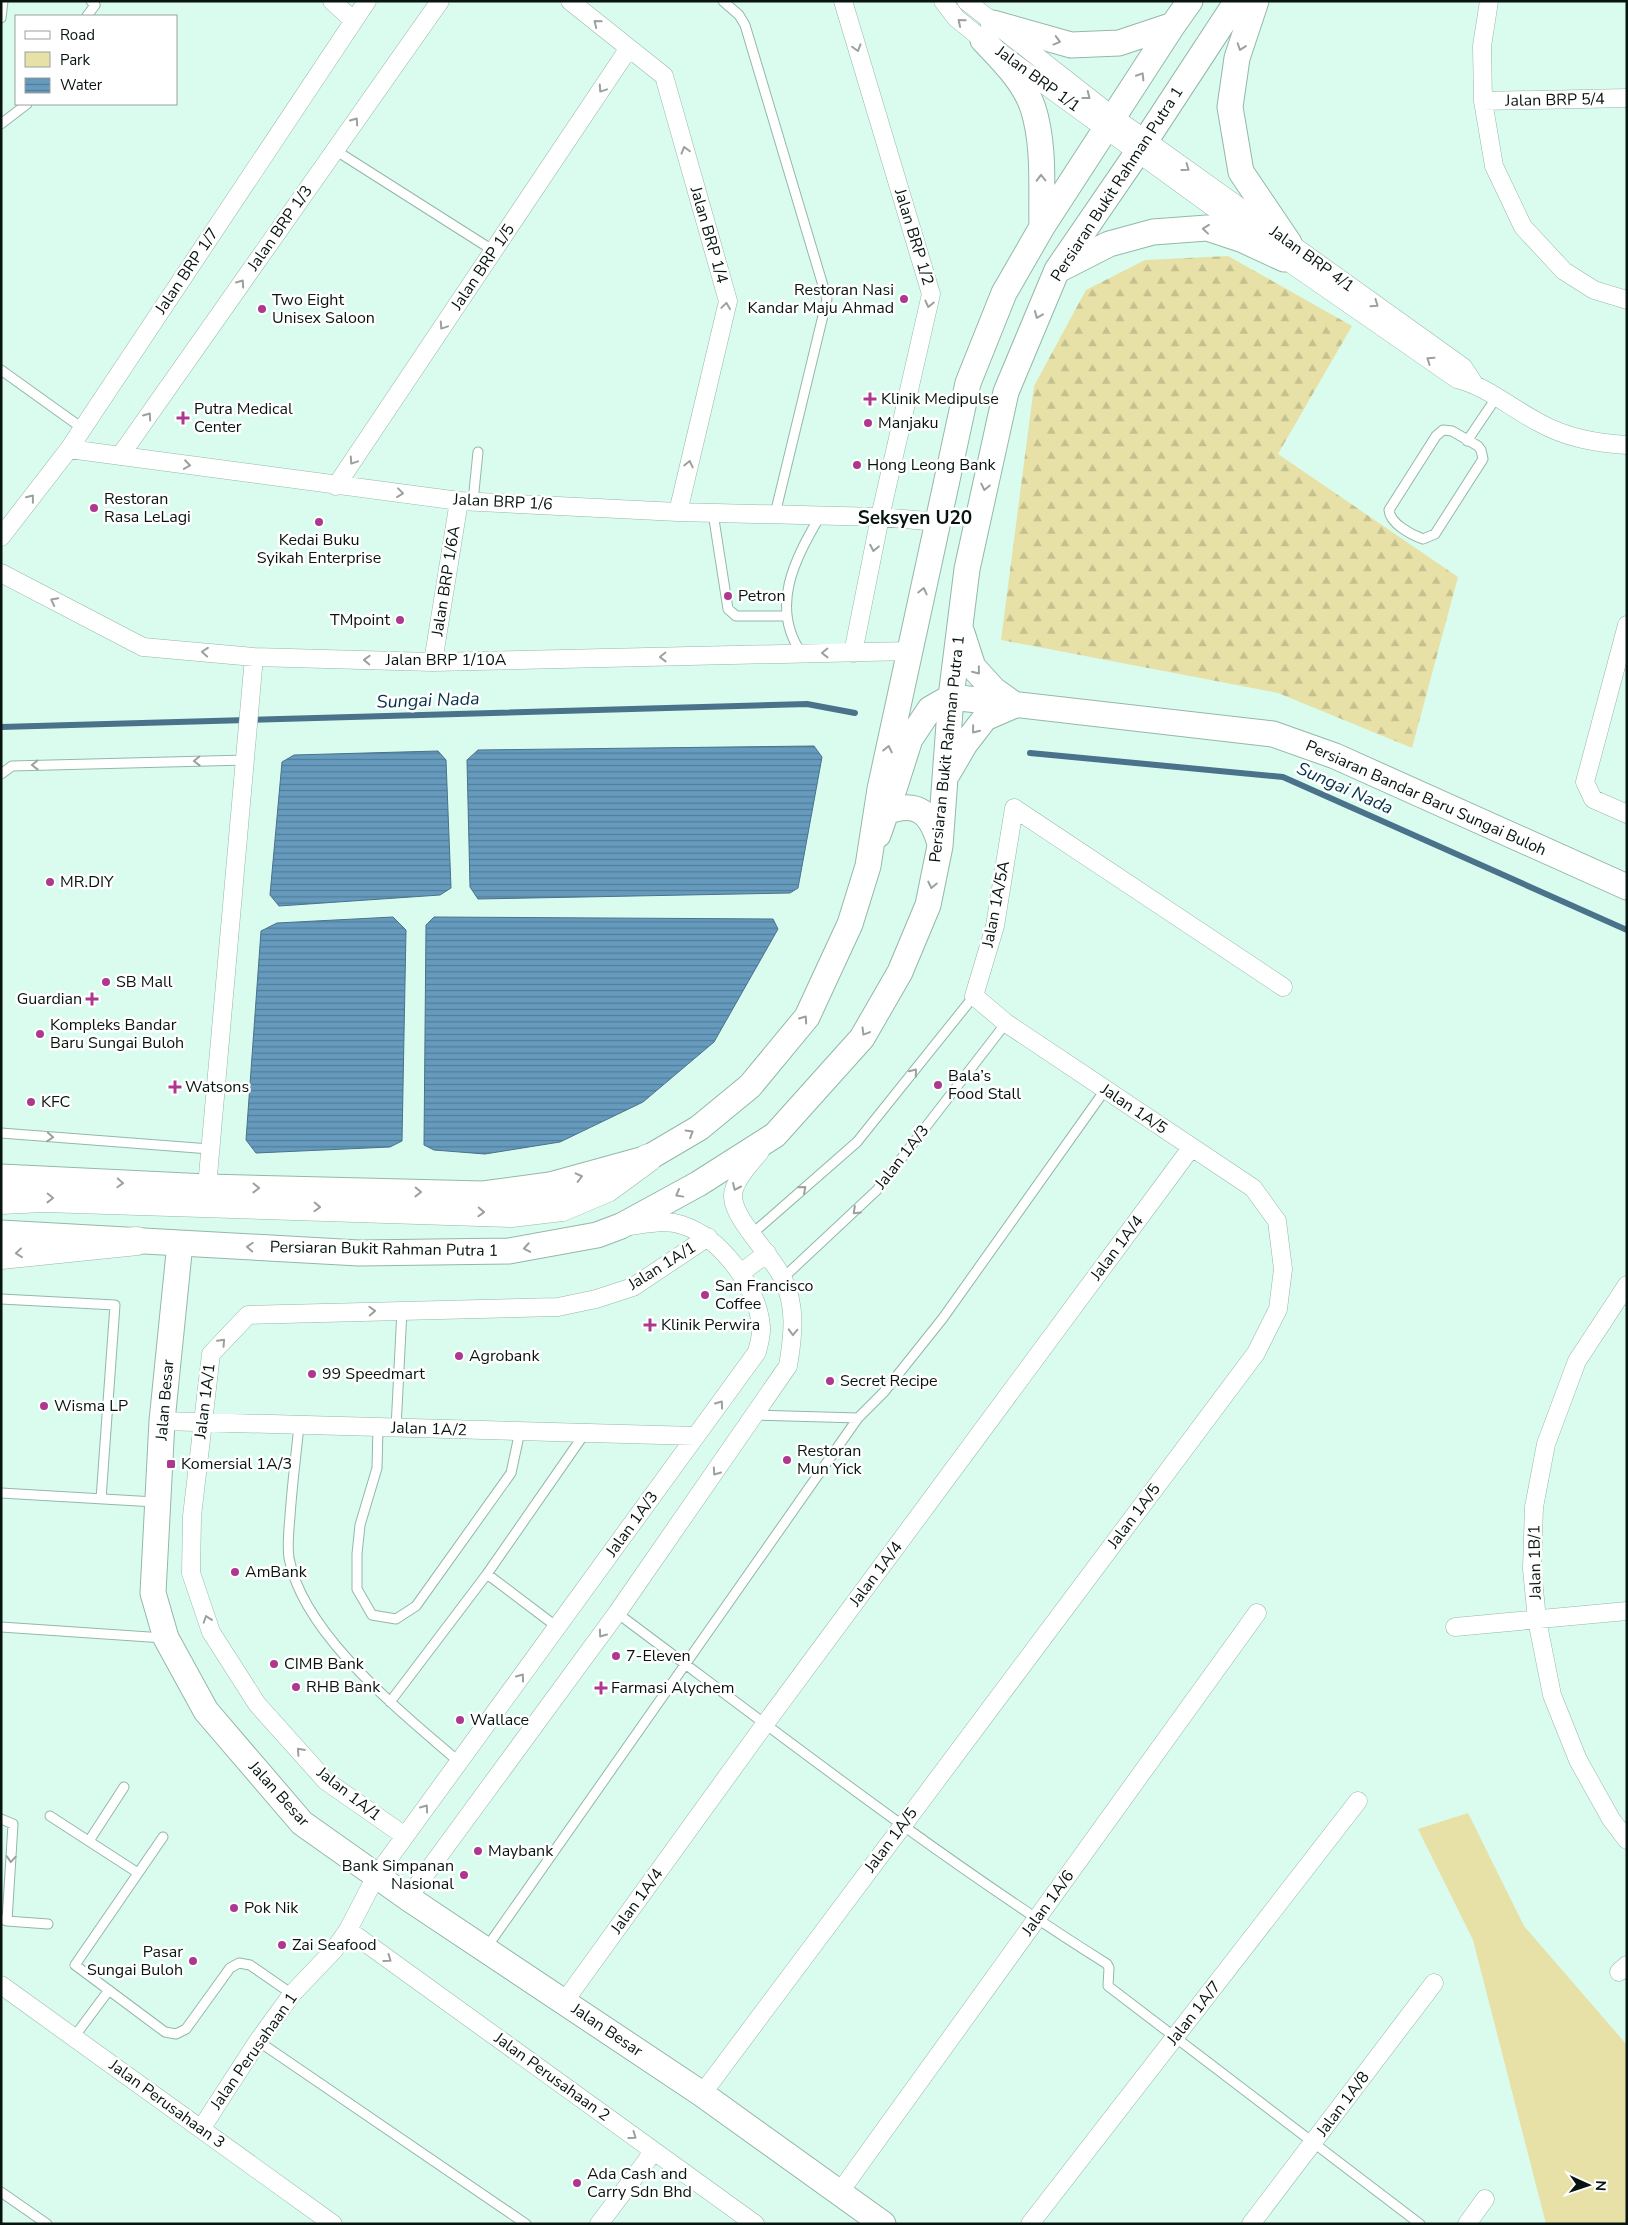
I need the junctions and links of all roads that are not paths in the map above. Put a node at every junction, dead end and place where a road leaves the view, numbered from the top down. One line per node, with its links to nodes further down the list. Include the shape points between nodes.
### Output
1 (3, 1): 16 (lane)
2 (91, 1): 15 (lane, via 95,5)
3 (332, 1): 17 (street)
4 (367, 1): 17 (street, Jalan BRP 1/7)
5 (440, 1): 27 (street, Jalan BRP 1/3, one-way to 5)
6 (570, 1): 20 (street, Jalan BRP 1/4, one-way to 6)
7 (723, 1): 45 (lane, via 745,25 827,299)
8 (843, 1): 47 (street, Jalan BRP 1/2, one-way to 47, via 931,294)
9 (943, 1): 19 (street, Jalan BRP 1/1, one-way to 9, via 956,18)
10 (966, 1): 19 (street, Jalan BRP 1/1)
11 (1190, 1): 18 (main road)
12 (1237, 1): 26 (main road, Persiaran Bukit Rahman Putra 1)
13 (1256, 1): 30 (main road, one-way to 30, via 1237,58 1230,107 1241,172)
14 (1489, 1): 22 (street, via 1482,46)
15 (89, 15)
16 (1, 18)
17 (354, 21): 35 (street, Jalan BRP 1/7)
18 (1173, 25): 19 (main road, one-way to 18, via 1071,45 1119,43); 24 (main road, one-way to 18)
19 (988, 32): 24 (street, Jalan BRP 1/1); 28 (main road, one-way to 19, via 1040,140 1032,106)
20 (629, 48): 29 (street, Jalan BRP 1/5, one-way to 29); 43 (street, Jalan BRP 1/4, one-way to 20, via 728,301 664,76)
21 (1627, 98): 22 (street, Jalan BRP 5/4)
22 (1483, 102): 32 (street, via 1494,166 1523,227 1564,271 1594,290)
23 (26, 105): 25 (lane)
24 (1110, 123): 26 (street, Jalan BRP 1/1); 28 (main road)
25 (1, 124)
26 (1142, 145): 30 (street, Jalan BRP 4/1); 31 (main road, Persiaran Bukit Rahman Putra 1)
27 (335, 150): 29 (lane); 40 (street, Jalan BRP 1/3, one-way to 27)
28 (1042, 227): 48 (main road, via 1004,293 968,383)
29 (494, 251): 41 (street, Jalan BRP 1/5, one-way to 41)
30 (1286, 251): 31 (main road, one-way to 31, via 1207,228 1152,232 1109,244); 34 (street, Jalan BRP 4/1, via 1463,367 1473,382)
31 (1057, 270): 53 (main road, Persiaran Bukit Rahman Putra 1, one-way to 53, via 1006,392 967,569)
32 (1627, 300)
33 (1, 370): 35 (lane)
34 (1496, 398): 36 (lane); 37 (street, Jalan BRP 4/1, via 1540,424 1590,443)
35 (82, 428): 38 (street, Jalan BRP 1/7)
36 (1467, 440): 36 (lane, via 1481,450 1483,459 1435,534 1423,539 1395,523 1389,515 1391,506 1439,432 1448,430)
37 (1627, 445)
38 (69, 449): 40 (street, Jalan BRP 1/6); 49 (street, Jalan BRP 1/7, one-way to 38)
39 (478, 452): 42 (lane)
40 (120, 456): 41 (street, Jalan BRP 1/6, one-way to 41)
41 (336, 486): 42 (street, Jalan BRP 1/6, one-way to 42)
42 (466, 501): 43 (street, Jalan BRP 1/6); 58 (street, Jalan BRP 1/6A)
43 (678, 512): 44 (street, Jalan BRP 1/6)
44 (713, 512): 45 (street, Jalan BRP 1/6); 51 (lane, via 731,614)
45 (775, 514): 46 (street, Jalan BRP 1/6)
46 (820, 516): 47 (street, Jalan BRP 1/6); 51 (lane, via 790,579)
47 (880, 517): 48 (street, Jalan BRP 1/6); 55 (street, Jalan BRP 1/2, one-way to 55)
48 (940, 522): 54 (main road, one-way to 48)
49 (1, 537)
50 (1, 573): 57 (street, Jalan BRP 1/10A, one-way to 50, via 143,647)
51 (786, 616): 56 (lane, via 790,632)
52 (1627, 625): 65 (street, via 1585,782 1593,799)
53 (960, 626): 59 (main road, Persiaran Bukit Rahman Putra 1); 60 (main road, one-way to 60, via 972,667 994,690)
54 (909, 651): 55 (street, Jalan BRP 1/10A); 67 (main road, one-way to 54, via 880,789)
55 (853, 653): 56 (street, Jalan BRP 1/10A, one-way to 56)
56 (802, 654): 58 (street, Jalan BRP 1/10A, one-way to 58)
57 (254, 657): 58 (street, Jalan BRP 1/10A, one-way to 57); 61 (street)
58 (434, 662)
59 (951, 697): 60 (main road, Persiaran Bandar Baru Sungai Buloh); 63 (main road, Persiaran Bukit Rahman Putra 1); 64 (main road, via 930,708 910,739)
60 (1016, 705): 63 (main road, one-way to 63, via 985,718 964,744); 68 (main road, Persiaran Bandar Baru Sungai Buloh, via 1272,734 1335,756)
61 (246, 760): 62 (lane, one-way to 62, via 12,766); 76 (street)
62 (1, 774)
63 (945, 778): 66 (main road, Persiaran Bukit Rahman Putra 1)
64 (886, 812): 66 (main road, via 896,808 918,809 926,814 935,827); 67 (main road)
65 (1627, 814)
66 (940, 846): 74 (main road, Persiaran Bukit Rahman Putra 1, one-way to 74, via 928,905 900,972 862,1038)
67 (868, 866): 77 (main road, one-way to 67, via 699,1128 750,1086 806,1017 850,924)
68 (1627, 887)
69 (1283, 987): 70 (street, Jalan 1A/5A, via 1014,808 995,926)
70 (974, 996): 71 (street, Jalan 1A/5); 83 (lane, Jalan 1A/5A, one-way to 70, via 858,1142)
71 (1006, 1022): 72 (street, Jalan 1A/5); 90 (lane, Jalan 1A/3, one-way to 90, via 877,1190)
72 (1105, 1090): 75 (street, Jalan 1A/5); 95 (lane, via 943,1318 884,1392)
73 (1, 1133): 76 (lane, one-way to 76)
74 (775, 1135): 81 (main road, Persiaran Bukit Rahman Putra 1, one-way to 81, via 698,1184); 83 (street, one-way to 83, via 744,1169 732,1195 737,1214)
75 (1191, 1148): 117 (street, Jalan 1A/4); 123 (street, Jalan 1A/5, via 1253,1188 1277,1221 1283,1269 1278,1309 1256,1353)
76 (210, 1149): 79 (street)
77 (648, 1158): 79 (main road, one-way to 77, via 482,1194 550,1184); 80 (highway, one-way to 77, via 44,1198 511,1213 562,1207 607,1188)
78 (1, 1177): 79 (main road, one-way to 79)
79 (207, 1187)
80 (1, 1200)
81 (621, 1226): 84 (street, Jalan 1A/3, via 659,1222 681,1224); 86 (main road, Persiaran Bukit Rahman Putra 1, one-way to 86, via 597,1235 509,1251 359,1252)
82 (1, 1233): 85 (main road, Persiaran Bukit Rahman Putra 1)
83 (753, 1233): 87 (street)
84 (708, 1237): 89 (street, Jalan 1A/3); 93 (street, Jalan 1A/1, via 633,1288 596,1300 558,1307)
85 (137, 1241): 86 (main road, Persiaran Bukit Rahman Putra 1); 88 (highway, one-way to 88)
86 (180, 1243): 96 (main road, Jalan Besar)
87 (767, 1253): 89 (street); 90 (street)
88 (1, 1255)
89 (741, 1273): 102 (street, Jalan 1A/3, one-way to 89, via 757,1352 762,1326)
90 (783, 1278): 94 (street, one-way to 94, via 794,1330 788,1366)
91 (1627, 1285): 110 (street, Jalan 1B/1, via 1577,1361 1546,1444 1534,1507 1532,1569)
92 (1, 1299): 104 (lane, via 115,1305)
93 (402, 1310): 97 (street, Jalan 1A/1, one-way to 93, via 211,1354 248,1315); 99 (lane)
94 (755, 1415): 95 (lane); 108 (street, one-way to 108)
95 (858, 1418): 115 (lane)
96 (162, 1422): 97 (street, Jalan 1A/2); 105 (main road, Jalan Besar)
97 (203, 1423): 98 (street, Jalan 1A/2); 124 (street, Jalan 1A/1, one-way to 97, via 326,1781 257,1704 211,1632 191,1573 192,1516)
98 (299, 1425): 99 (street, Jalan 1A/2); 116 (lane, via 289,1536 289,1558 298,1586 322,1627 358,1671)
99 (387, 1428): 100 (street, Jalan 1A/2); 100 (lane, via 360,1526 358,1589 372,1615 396,1619 416,1606 511,1473)
100 (520, 1431): 101 (street, Jalan 1A/2)
101 (586, 1433): 102 (street, Jalan 1A/2); 106 (lane)
102 (696, 1436): 112 (street, Jalan 1A/3)
103 (1, 1493): 104 (lane)
104 (101, 1499): 105 (lane)
105 (158, 1502): 114 (main road, Jalan Besar, via 153,1593)
106 (487, 1574): 112 (lane); 116 (lane)
107 (1627, 1611): 110 (street)
108 (618, 1613): 115 (lane); 130 (street, one-way to 130)
109 (1257, 1613): 131 (street, Jalan 1A/6)
110 (1537, 1620): 113 (street); 126 (street, Jalan 1B/1, via 1552,1695 1578,1760 1611,1819)
111 (1, 1627): 114 (lane)
112 (557, 1627): 118 (street, Jalan 1A/3, one-way to 112)
113 (1455, 1627)
114 (166, 1638): 129 (main road, Jalan Besar, via 206,1711 302,1823)
115 (685, 1664): 117 (lane); 135 (lane)
116 (390, 1702): 118 (lane)
117 (765, 1724): 123 (lane); 140 (street, Jalan 1A/4)
118 (459, 1762): 124 (street, Jalan 1A/3, one-way to 118)
119 (124, 1787): 127 (lane)
120 (1358, 1802): 142 (street, Jalan 1A/7)
121 (50, 1816): 127 (lane)
122 (1, 1818): 132 (lane, one-way to 132, via 13,1824)
123 (903, 1825): 131 (lane); 144 (street, Jalan 1A/5)
124 (405, 1836): 129 (street, Jalan 1A/3)
125 (164, 1838): 128 (lane)
126 (1627, 1840)
127 (89, 1841): 128 (lane)
128 (138, 1873): 138 (lane, via 75,1965)
129 (376, 1876): 130 (main road, Jalan Besar); 134 (street, Jalan Perusahaan 1)
130 (408, 1898): 135 (main road, Jalan Besar)
131 (1036, 1919): 142 (lane, via 1107,1964 1110,1968 1108,1986); 149 (street, Jalan 1A/6)
132 (4, 1920): 133 (lane)
133 (48, 1924)
134 (348, 1930): 139 (street, Jalan Perusahaan 1, via 334,1950); 147 (street, Jalan Perusahaan 2, one-way to 147)
135 (485, 1950): 140 (main road, Jalan Besar)
136 (1434, 1983): 146 (street, Jalan 1A/8)
137 (1, 1985): 141 (street, Jalan Perusahaan 3)
138 (109, 1990): 139 (lane, via 165,2032 176,2034 186,2028 230,1968 239,1963 250,1965); 141 (lane)
139 (292, 1994): 143 (street, Jalan Perusahaan 1)
140 (564, 2002): 144 (main road, Jalan Besar)
141 (74, 2037): 145 (street, Jalan Perusahaan 3)
142 (1175, 2037): 146 (lane); 157 (street, Jalan 1A/7)
143 (258, 2041): 145 (street, Jalan Perusahaan 1); 153 (lane)
144 (702, 2094): 149 (main road, Jalan Besar)
145 (201, 2129): 152 (street, Jalan Perusahaan 3)
146 (1313, 2142): 158 (street, Jalan 1A/8); 159 (lane)
147 (654, 2151): 154 (street); 155 (street, Jalan Perusahaan 2)
148 (1, 2192): 151 (lane)
149 (839, 2192): 156 (main road, Jalan Besar)
150 (1485, 2198): 160 (street)
151 (47, 2224)
152 (334, 2224)
153 (526, 2224)
154 (599, 2224)
155 (755, 2224)
156 (883, 2224)
157 (1030, 2224)
158 (1251, 2224)
159 (1420, 2224)
160 (1467, 2224)

